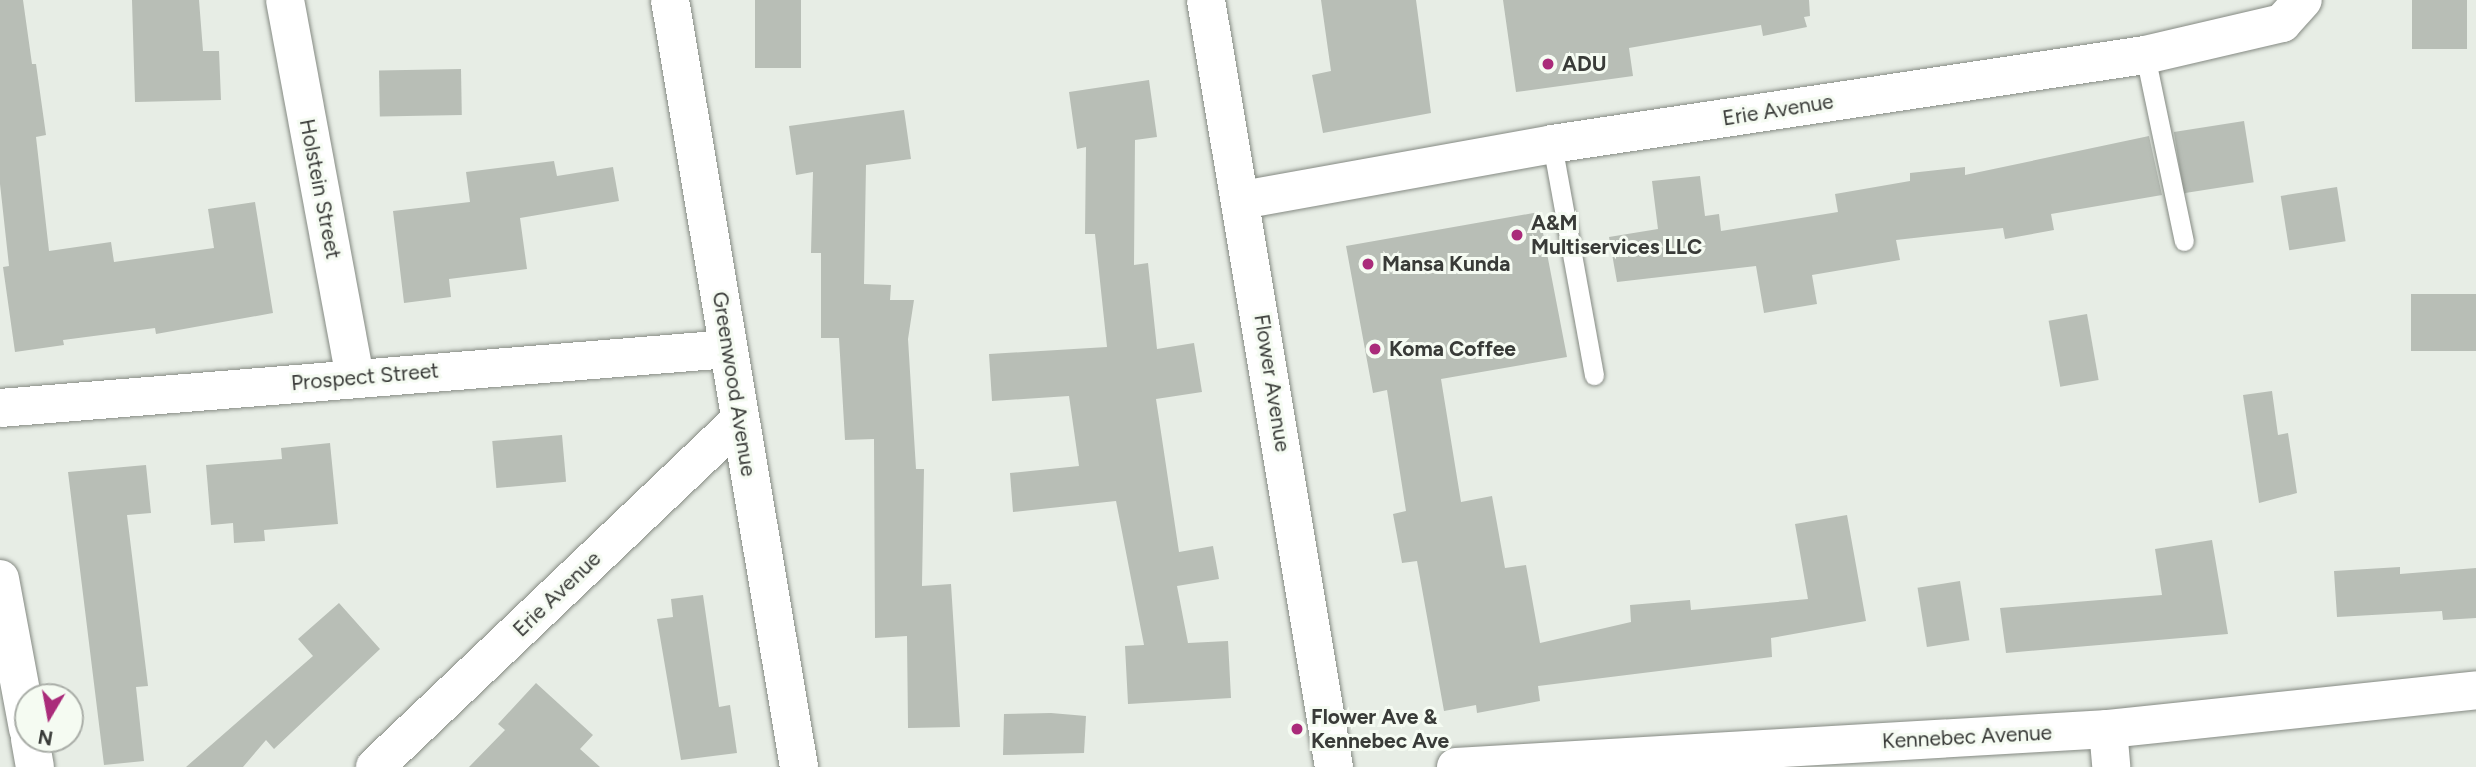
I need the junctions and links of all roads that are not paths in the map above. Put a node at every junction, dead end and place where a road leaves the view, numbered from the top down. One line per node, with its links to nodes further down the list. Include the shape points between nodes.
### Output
1 (285, 0): 11 (street, Holstein Street)
2 (670, 0): 9 (street, Greenwood Avenue)
3 (1206, 0): 7 (street, Flower Avenue)
4 (2303, 0): 5 (street, Erie Avenue, via 2282,23)
5 (2145, 55): 6 (street, Erie Avenue); 8 (lane)
6 (1552, 144): 7 (street, Erie Avenue); 10 (lane)
7 (1242, 200): 20 (street, Flower Avenue)
8 (2184, 241)
9 (729, 349): 11 (street, Prospect Street); 13 (street, Greenwood Avenue)
10 (1594, 375)
11 (355, 377): 12 (street, Prospect Street)
12 (0, 408)
13 (739, 421): 18 (street, Erie Avenue); 19 (street, Greenwood Avenue)
14 (0, 579): 15 (street)
15 (19, 683)
16 (2476, 690): 17 (street, Kennebec Avenue)
17 (2108, 729): 21 (street, Kennebec Avenue); 22 (street)
18 (375, 767)
19 (799, 767)
20 (1334, 767)
21 (1456, 767)
22 (2111, 767)

